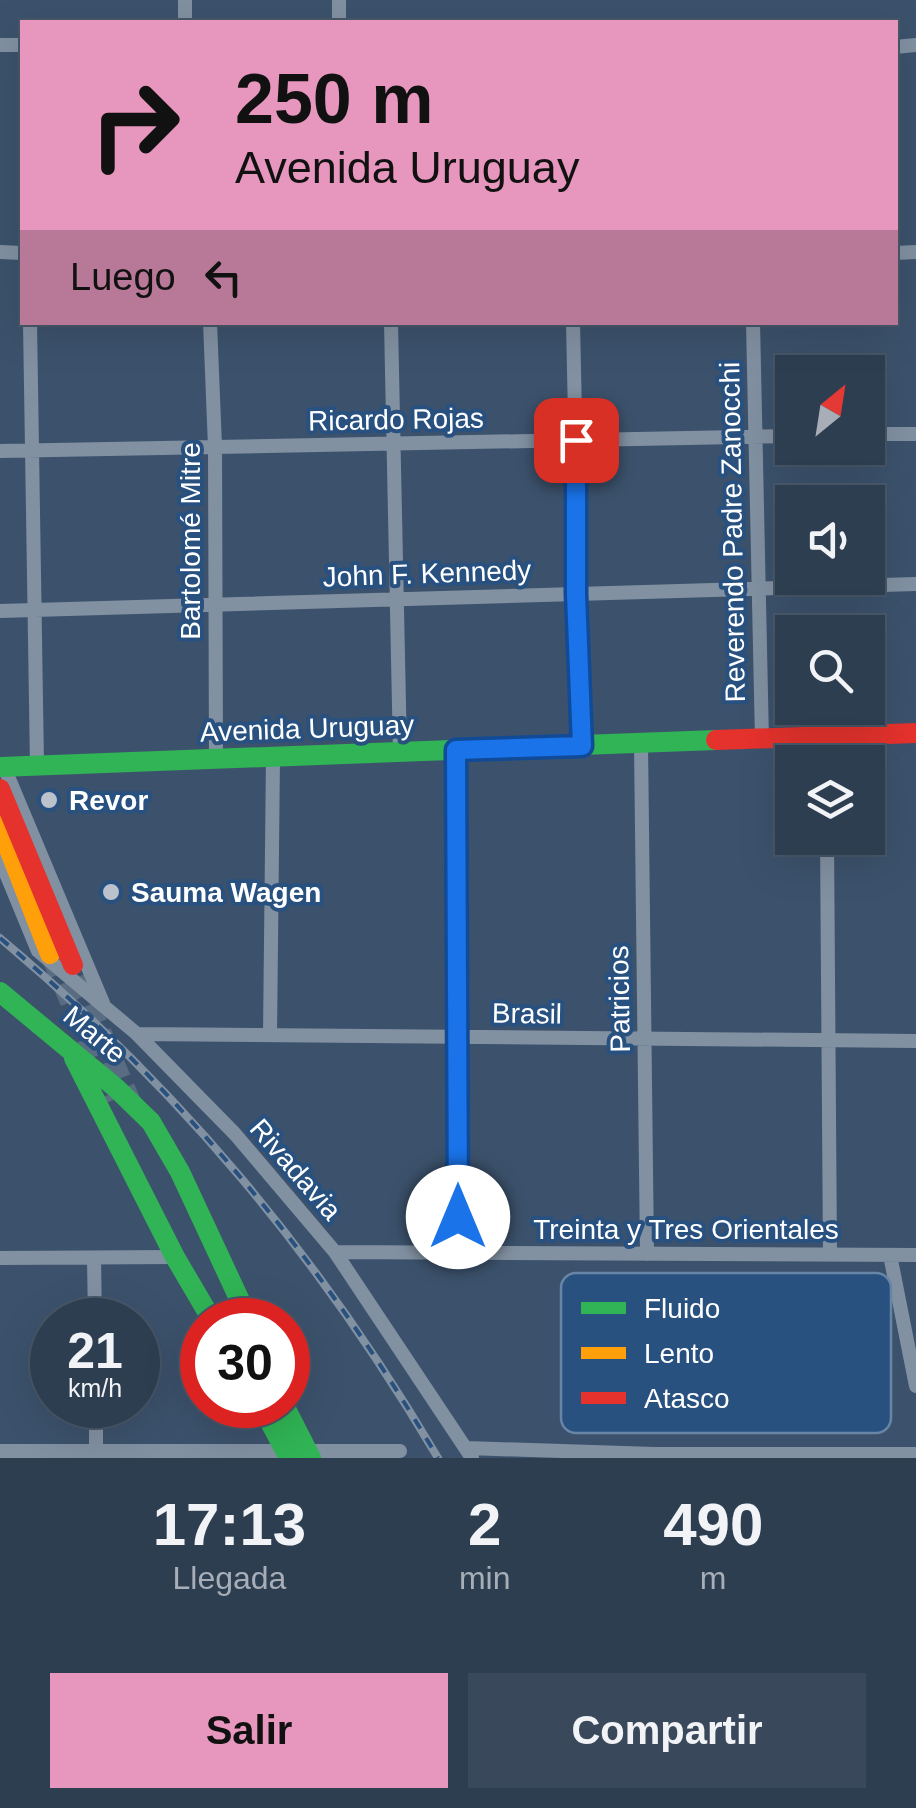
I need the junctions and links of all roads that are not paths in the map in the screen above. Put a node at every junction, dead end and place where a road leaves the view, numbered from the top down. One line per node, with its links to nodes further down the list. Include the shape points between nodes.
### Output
1 (30, 325): 13 (street)
2 (210, 325): 12 (street, Bartolomé Mitre)
3 (391, 325): 11 (street)
4 (572, 325): 10 (street)
5 (753, 325): 8 (street, Reverendo Padre Zanocchi)
6 (885, 434): 7 (street)
7 (916, 434)
8 (756, 436): 9 (street, Ricardo Rojas); 10 (street, Ricardo Rojas); 16 (street, Reverendo Padre Zanocchi)
9 (775, 436)
10 (576, 440): 11 (street, Ricardo Rojas); 17 (street)
11 (394, 444): 12 (street, Ricardo Rojas); 18 (street)
12 (215, 448): 13 (street, Ricardo Rojas); 19 (street, Bartolomé Mitre)
13 (34, 450): 14 (street, Ricardo Rojas); 20 (street)
14 (0, 451)
15 (916, 584): 16 (street, John F. Kennedy)
16 (758, 589): 17 (street, John F. Kennedy); 24 (street, Reverendo Padre Zanocchi)
17 (576, 594): 18 (street, John F. Kennedy); 27 (street)
18 (398, 600): 19 (street, John F. Kennedy); 29 (street)
19 (215, 604): 20 (street, John F. Kennedy); 31 (street, Bartolomé Mitre)
20 (36, 609): 21 (street, John F. Kennedy); 32 (street)
21 (0, 610)
22 (916, 733): 23 (street, Avenida Uruguay)
23 (826, 738): 24 (street, Avenida Uruguay); 26 (street)
24 (762, 740): 25 (street, Avenida Uruguay)
25 (640, 744): 27 (street, Avenida Uruguay); 45 (street, Patricios)
26 (826, 745)
27 (582, 746): 28 (street, Avenida Uruguay)
28 (456, 750): 29 (street, Avenida Uruguay); 44 (street)
29 (400, 753): 30 (street, Avenida Uruguay)
30 (273, 757): 31 (street, Avenida Uruguay); 43 (street)
31 (216, 759): 32 (street, Avenida Uruguay)
32 (37, 766): 33 (street, Avenida Uruguay)
33 (2, 767): 41 (street)
34 (0, 789): 39 (street)
35 (0, 826): 38 (street)
36 (827, 855): 46 (street)
37 (0, 859): 38 (street)
38 (44, 952): 41 (street, Rivadavia)
39 (73, 965)
40 (4, 998): 48 (street, Marte, via 64,1044)
41 (104, 1004): 42 (street, Rivadavia)
42 (137, 1034): 43 (street, Brasil); 50 (street, Rivadavia, via 235,1134)
43 (270, 1035): 44 (street, Brasil)
44 (457, 1037): 45 (street, Brasil); 51 (street)
45 (644, 1039): 46 (street, Brasil); 52 (street, Patricios)
46 (828, 1040): 47 (street, Brasil); 53 (street)
47 (916, 1041)
48 (109, 1097): 49 (street, Marte); 56 (street); 61 (street)
49 (144, 1120): 62 (street); 63 (street, via 180,1172)
50 (335, 1252): 51 (street, Treinta y Tres Orientales); 70 (street, Rivadavia)
51 (459, 1253): 52 (street, Treinta y Tres Orientales)
52 (647, 1254): 53 (street, Treinta y Tres Orientales)
53 (830, 1254): 54 (street, Treinta y Tres Orientales)
54 (890, 1254): 55 (street, Treinta y Tres Orientales); 64 (street)
55 (916, 1255)
56 (174, 1257): 58 (street); 60 (street)
57 (0, 1258): 58 (street)
58 (94, 1258): 59 (street)
59 (95, 1298)
60 (201, 1298)
61 (205, 1298)
62 (229, 1298)
63 (238, 1298)
64 (916, 1386)
65 (96, 1428): 71 (street)
66 (278, 1428): 72 (street)
67 (291, 1428): 72 (street)
68 (0, 1451): 71 (street)
69 (400, 1451): 72 (street)
70 (470, 1453): 74 (street)
71 (96, 1454): 72 (street)
72 (298, 1454)
73 (916, 1454): 74 (street)
74 (654, 1456)

